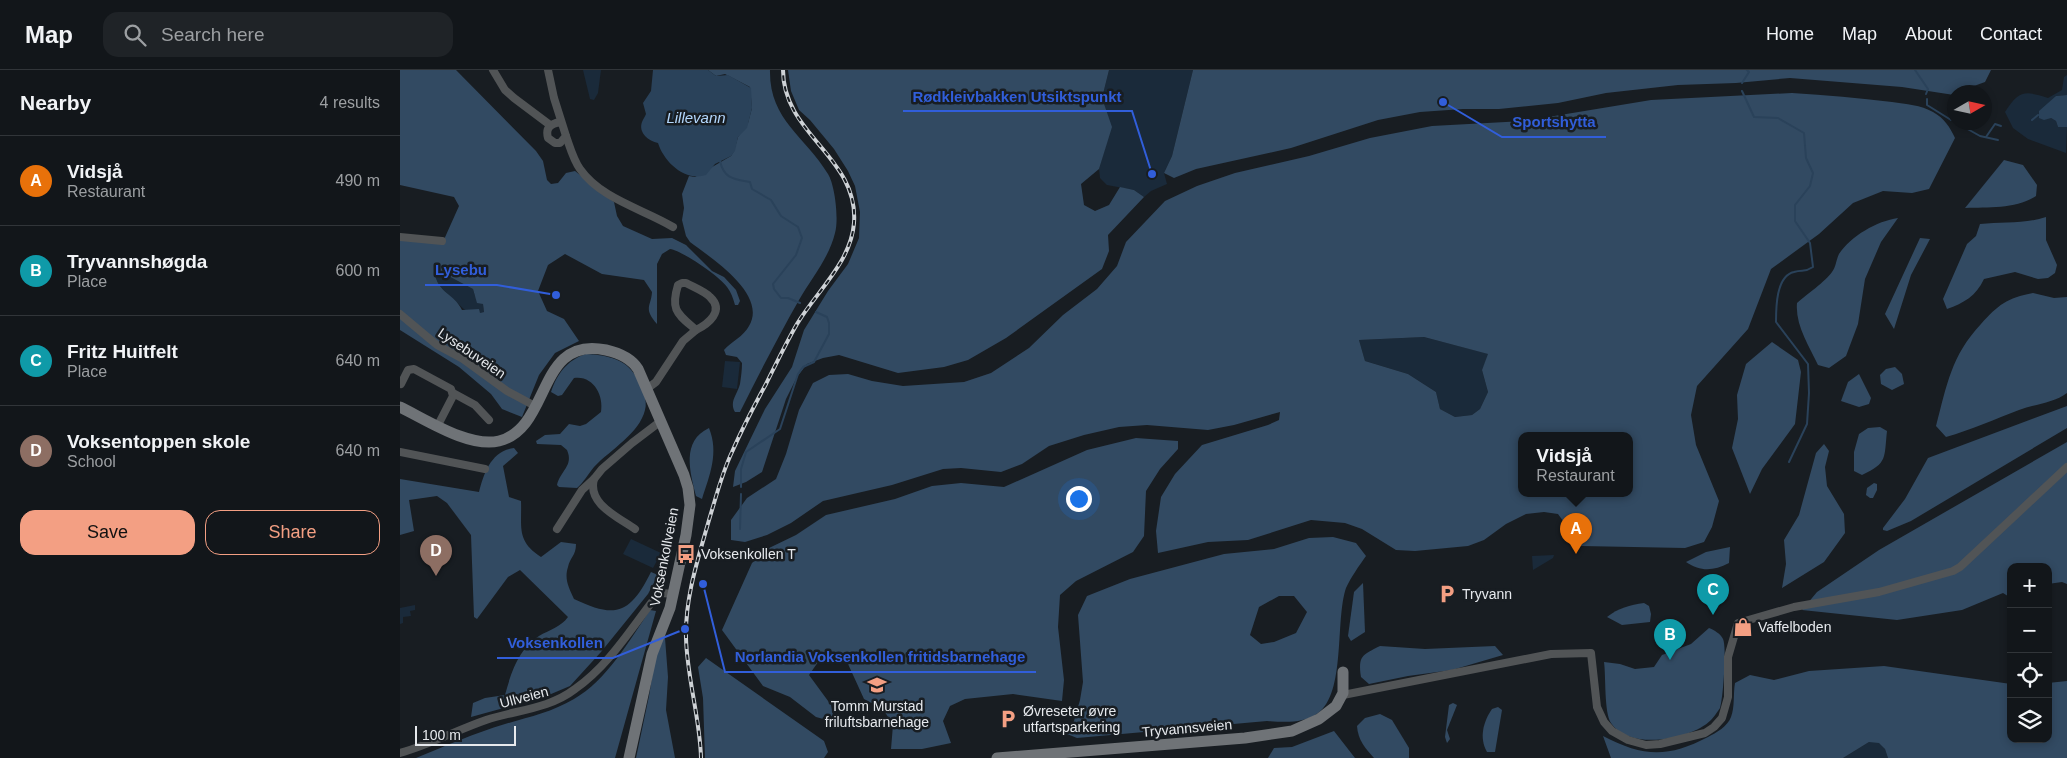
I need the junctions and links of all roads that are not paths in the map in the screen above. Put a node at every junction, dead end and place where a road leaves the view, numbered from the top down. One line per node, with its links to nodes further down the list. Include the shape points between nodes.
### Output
1 (493, 70): 4 (street, via 505,90)
2 (548, 70): 3 (street)
3 (560, 122): 4 (street); 5 (street)
4 (550, 125): 5 (street, via 547,133 551,141 560,142)
5 (566, 136): 6 (street, via 576,162 591,181 616,198)
6 (673, 227)
7 (400, 237): 8 (street)
8 (442, 241)
9 (400, 314): 14 (street, Lysebuveien, via 437,345)
10 (696, 330): 10 (street, via 710,322 715,316 715,308 710,297 682,283 678,285 674,306); 12 (street, via 683,340 656,382)
11 (402, 384): 13 (street, via 408,370 414,369)
12 (648, 388): 14 (street, Voksenkollveien, via 636,366 627,358 608,350 585,348 561,361); 17 (street, Voksenkollveien)
13 (453, 393): 16 (street, via 475,405); 18 (street)
14 (535, 406): 18 (street, Voksenkollveien, via 516,433 496,441 472,440)
15 (400, 407): 18 (street, Voksenkollveien)
16 (488, 420)
17 (661, 421): 22 (street, via 607,464); 25 (street, Voksenkollveien, via 684,475 690,501 688,526)
18 (438, 425)
19 (400, 452): 21 (street)
20 (2067, 467): 27 (street, via 1953,571 1878,592 1794,607 1738,623 1728,657 1725,710 1717,724 1705,733 1650,745 1628,740 1612,731 1598,714 1590,653 1551,654)
21 (485, 469)
22 (594, 479): 23 (street, via 573,502); 24 (street, via 593,493 598,502)
23 (557, 529)
24 (635, 529)
25 (673, 594): 28 (street, Ullveien, via 662,593 655,598 612,656 564,697 486,720); 29 (street, Voksenkollveien, via 652,654)
26 (1343, 672): 27 (street)
27 (1342, 695): 30 (street, Tryvannsveien, via 1336,706 1318,719 1278,734)
28 (400, 753)
29 (629, 758)
30 (997, 758)

